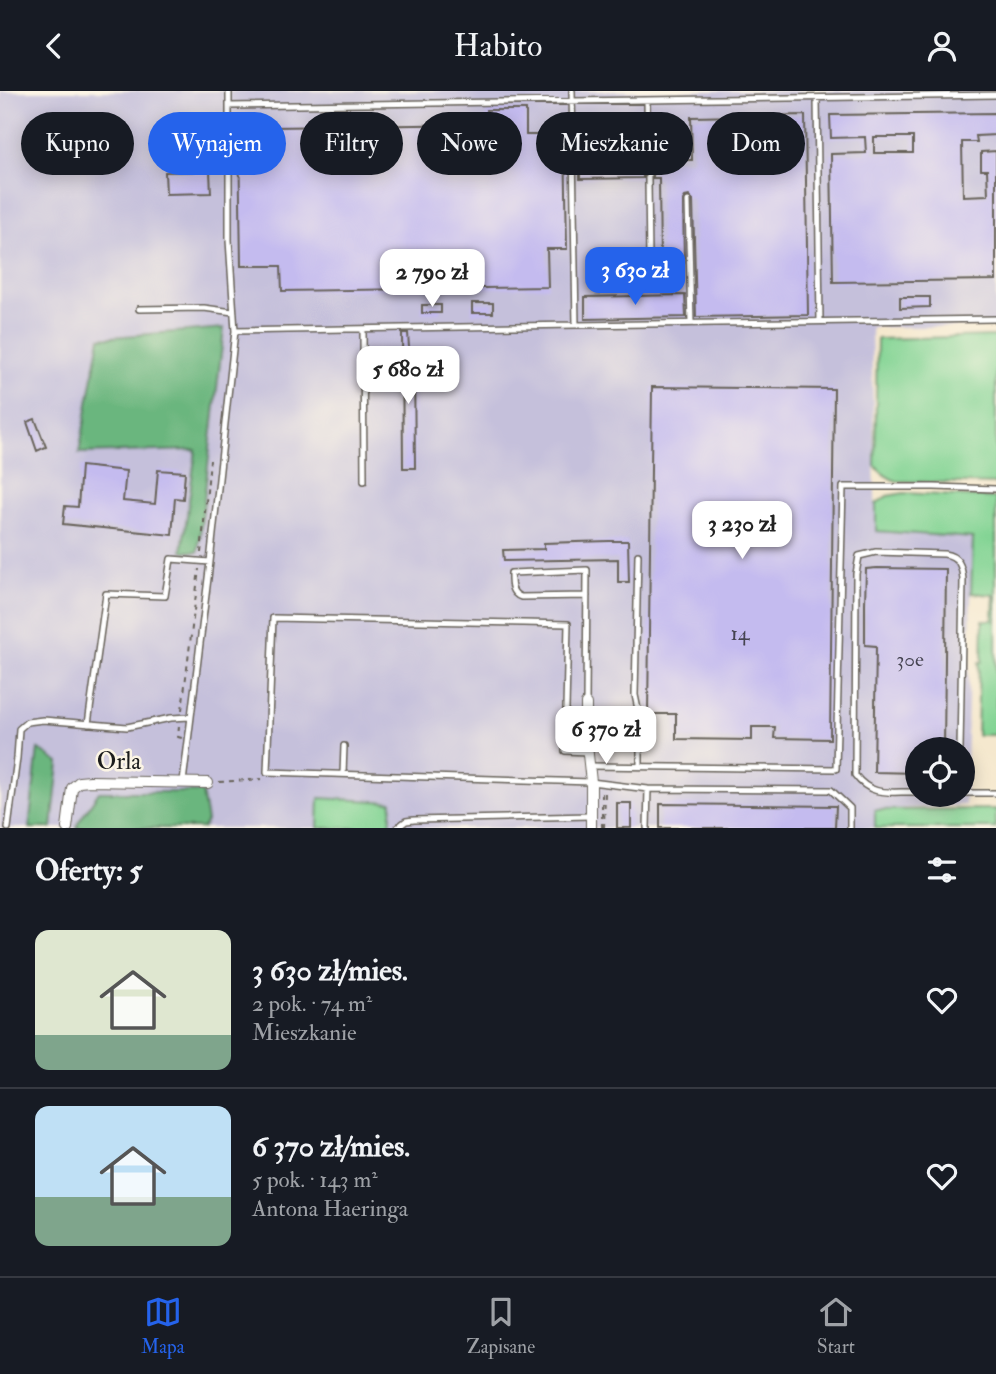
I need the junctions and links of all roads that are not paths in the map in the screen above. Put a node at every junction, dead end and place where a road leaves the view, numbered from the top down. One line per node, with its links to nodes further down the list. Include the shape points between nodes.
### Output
1 (229, 91): 7 (lane)
2 (572, 91): 6 (lane)
3 (996, 95): 4 (lane)
4 (817, 98): 5 (lane); 13 (lane)
5 (648, 100): 6 (lane); 9 (lane)
6 (573, 101): 7 (lane); 15 (lane)
7 (229, 106): 11 (lane)
8 (688, 201): 14 (lane)
9 (649, 260)
10 (139, 309): 11 (lane)
11 (233, 312): 17 (lane)
12 (996, 319): 13 (lane)
13 (820, 321): 14 (lane)
14 (691, 323): 15 (lane)
15 (576, 325): 16 (lane)
16 (363, 329): 17 (lane); 18 (lane)
17 (235, 331): 21 (lane)
18 (364, 481)
19 (996, 489): 30 (lane, via 843,487 836,769)
20 (638, 555): 30 (lane, via 635,695)
21 (210, 562): 24 (lane); 25 (lane, via 171,559 165,596 106,594)
22 (586, 596): 22 (lane, via 587,570 511,573 512,590 521,597); 23 (lane)
23 (586, 704): 28 (street)
24 (190, 717): 25 (lane, via 127,727); 32 (lane)
25 (88, 724): 40 (lane, via 43,720 27,722 19,729)
26 (960, 737): 36 (lane, via 963,580 959,561 944,554 876,552 859,556 855,775 873,790)
27 (344, 747): 31 (lane)
28 (588, 752): 29 (street); 31 (lane, via 565,751 568,624 273,618 267,772)
29 (590, 765): 30 (lane); 33 (street)
30 (640, 766)
31 (343, 774): 33 (lane)
32 (183, 782): 34 (street, Orla); 41 (street, Orla, via 79,782 72,788)
33 (591, 782): 35 (lane); 39 (street)
34 (208, 783)
35 (648, 789): 44 (lane); 45 (lane, via 831,789 850,808)
36 (905, 792)
37 (975, 793): 38 (lane)
38 (996, 793)
39 (591, 816): 42 (lane, via 414,820); 43 (street)
40 (8, 828)
41 (67, 828)
42 (397, 828)
43 (591, 828)
44 (647, 828)
45 (850, 828)

